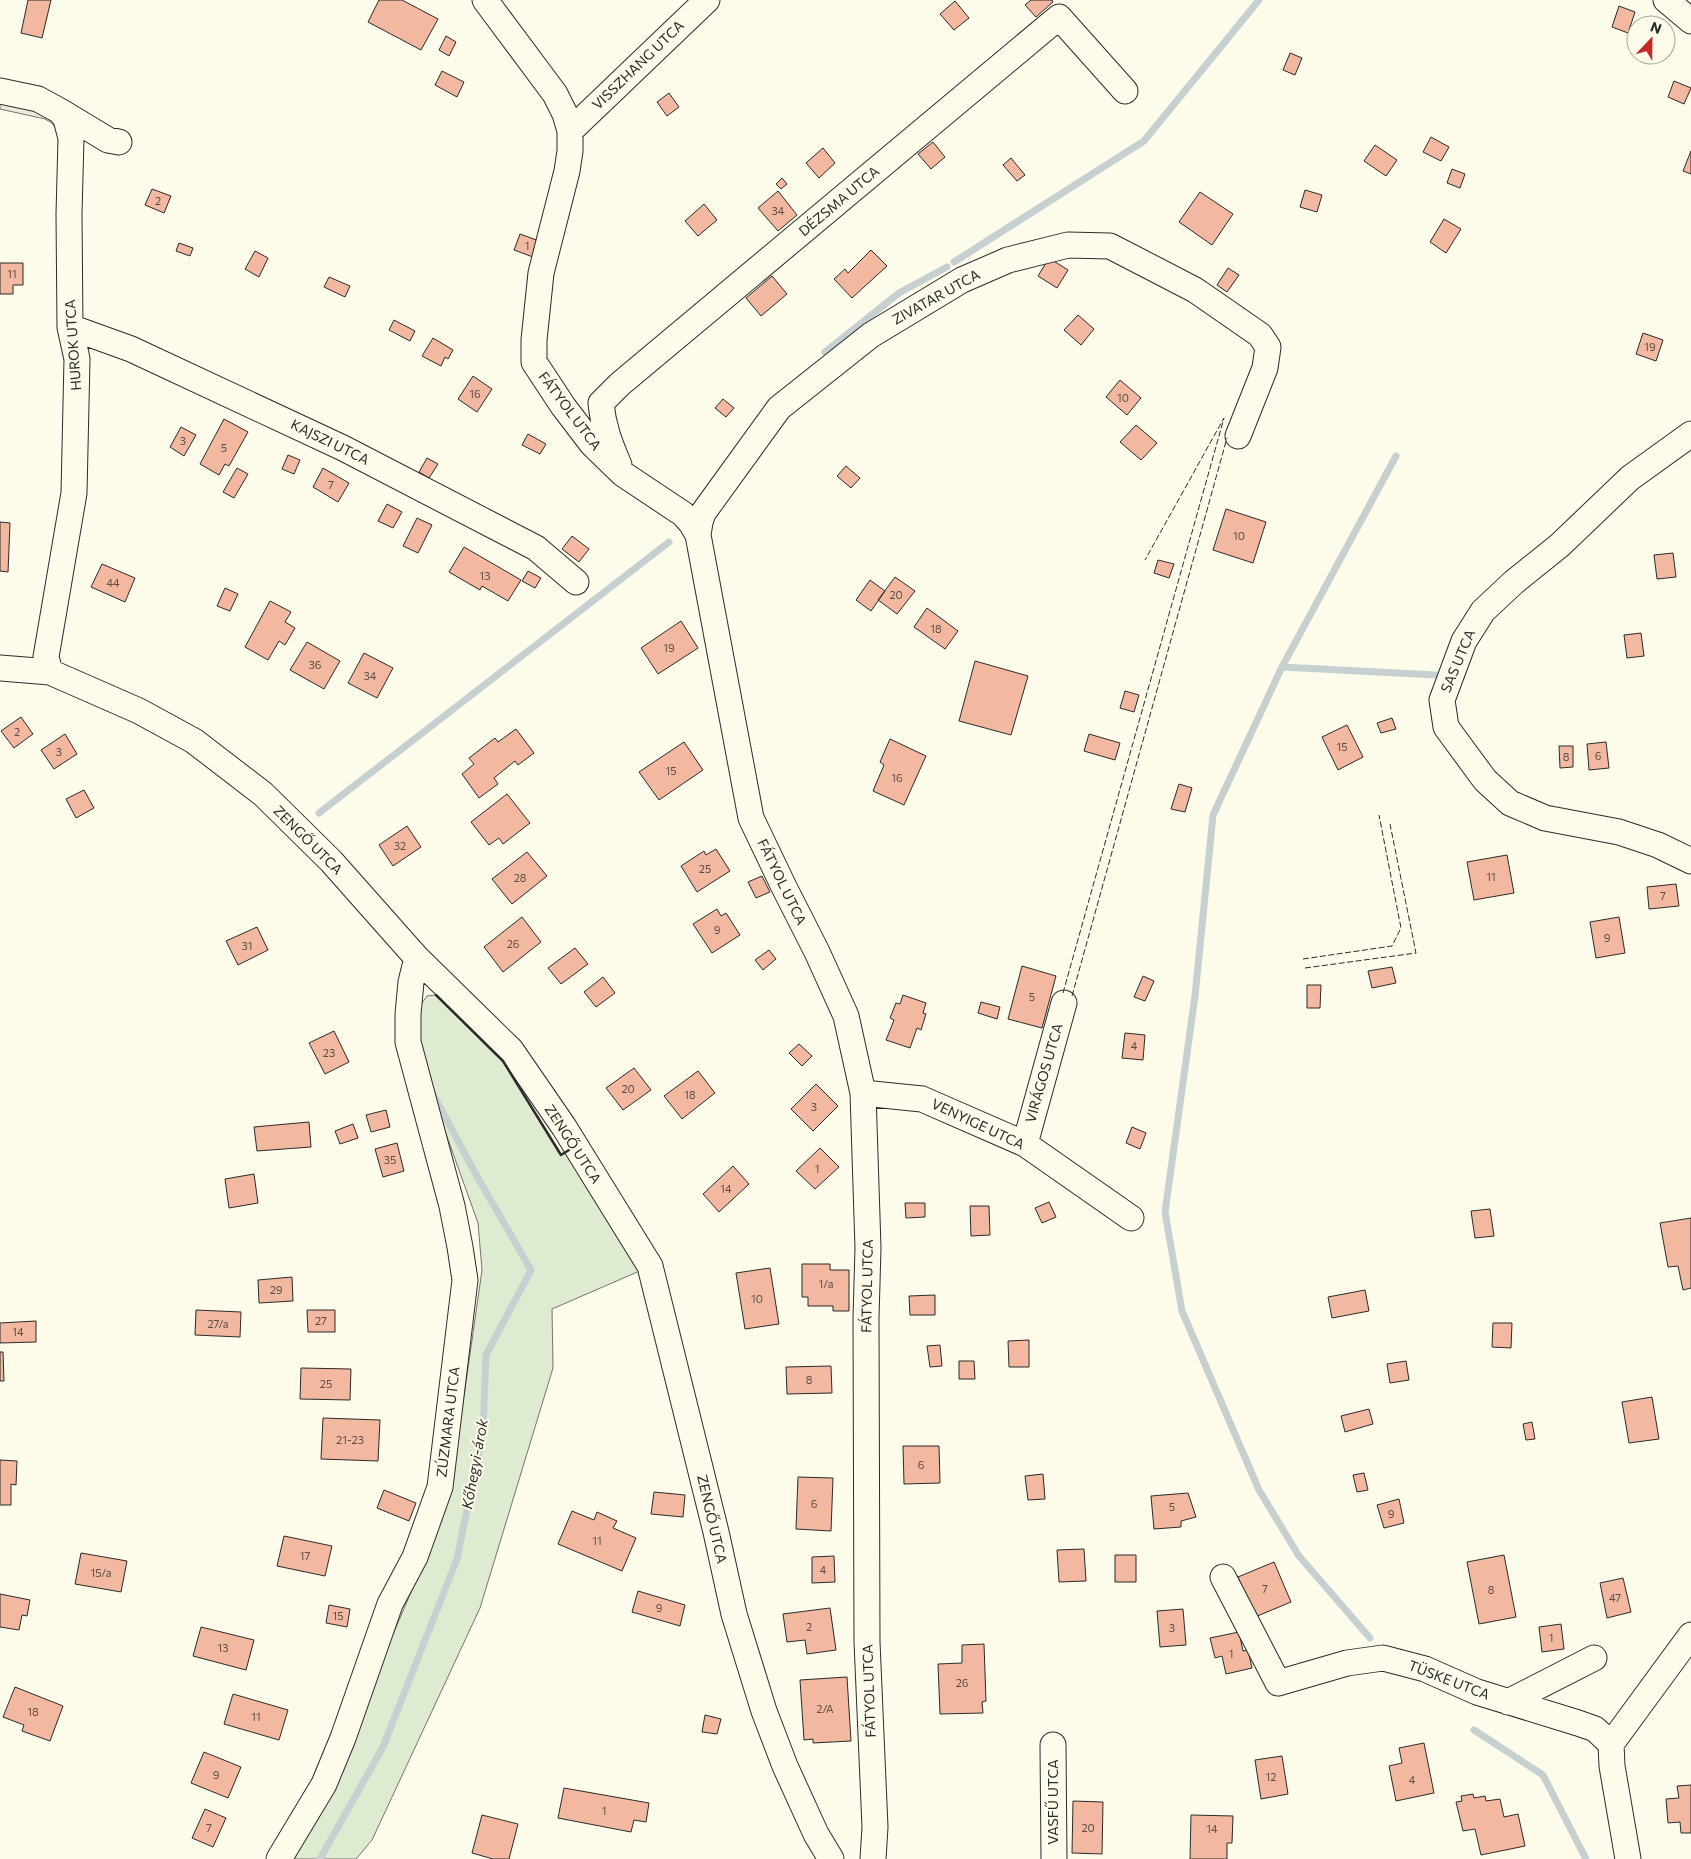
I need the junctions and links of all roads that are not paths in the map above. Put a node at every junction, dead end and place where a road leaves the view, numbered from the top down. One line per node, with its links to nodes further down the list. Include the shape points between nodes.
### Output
1 (485, 0): 8 (street, FÁTYOL UTCA, via 555,94)
2 (707, 0): 8 (street, VISSZHANG UTCA)
3 (1666, 0): 4 (street)
4 (1691, 21)
5 (0, 91): 7 (street, via 38,99)
6 (1125, 91): 13 (street, DÉZSMA UTCA, via 1060,17 601,403 607,436)
7 (60, 111): 9 (street, via 108,140); 10 (street, HUROK UTCA, via 66,119 71,138)
8 (570, 131): 13 (street, FÁTYOL UTCA, via 567,171 541,273 534,362 592,444)
9 (119, 142)
10 (70, 327): 15 (street, KAJSZI UTCA, via 131,349 343,448 536,548); 17 (street, HUROK UTCA, via 77,359 74,493 46,657)
11 (1691, 434): 18 (street, SAS UTCA, via 1630,478 1560,545 1482,611 1464,641 1442,700 1446,727 1485,780 1510,803 1545,818 1619,832)
12 (1238, 436): 14 (street, ZIVATAR UTCA, via 1265,368 1268,347 1260,335 1195,290 1110,246 1068,244 1008,260 962,280 870,335 779,408 704,513)
13 (623, 474): 14 (street, FÁTYOL UTCA, via 682,514)
14 (698, 534): 21 (street, FÁTYOL UTCA, via 751,818 846,1016)
15 (576, 582)
16 (0, 668): 17 (street, ZENGŐ UTCA)
17 (50, 672): 19 (street, ZENGŐ UTCA, via 139,711 194,741 262,794 331,861)
18 (1691, 861)
19 (417, 958): 30 (street, ZÚZMARA UTCA, via 411,982 408,1042 452,1206 465,1280 440,1487 415,1557 390,1604 324,1784); 31 (street, ZENGŐ UTCA, via 511,1050 564,1127 650,1266 734,1614 785,1766)
20 (1064, 1003): 22 (street, VIRÁGOS UTCA)
21 (863, 1093): 22 (street, VENYIGE UTCA, via 922,1099); 32 (street, FÁTYOL UTCA, via 868,1248 867,1642)
22 (1024, 1144): 23 (street, VENYIGE UTCA)
23 (1131, 1218)
24 (1223, 1577): 27 (street, TÜSKE UTCA, via 1278,1683 1346,1663 1383,1658 1425,1669)
25 (1687, 1645): 28 (street)
26 (1594, 1658): 27 (street)
27 (1508, 1702): 28 (street, TÜSKE UTCA, via 1595,1729)
28 (1611, 1744): 34 (street)
29 (1053, 1745): 33 (street, VASFŰ UTCA)
30 (279, 1859)
31 (831, 1859)
32 (874, 1859)
33 (1054, 1859)
34 (1628, 1859)

